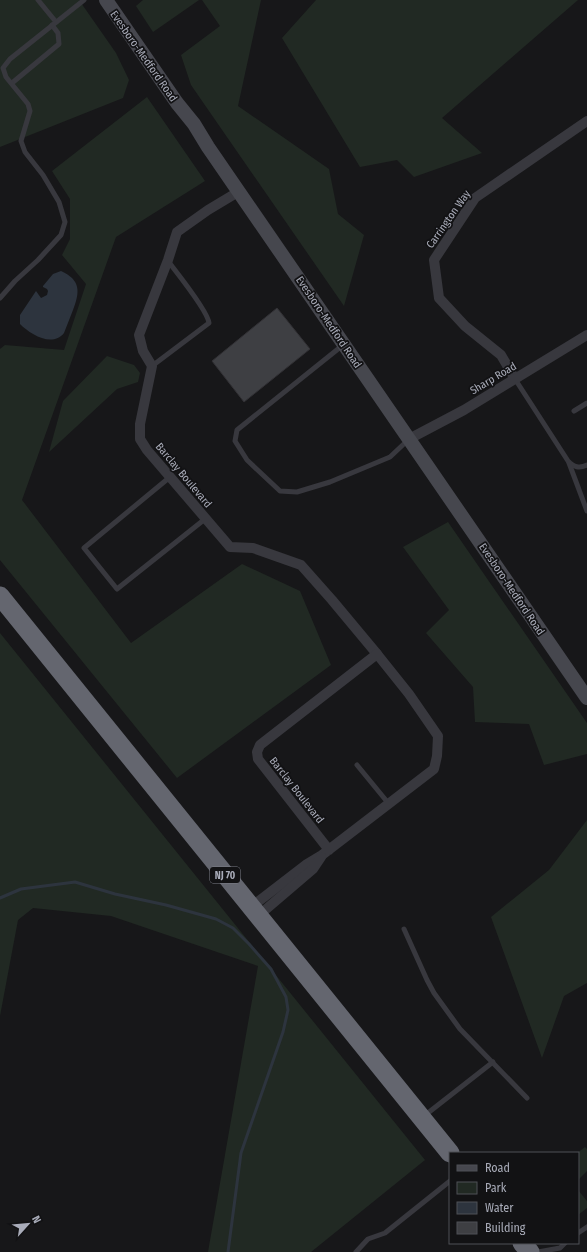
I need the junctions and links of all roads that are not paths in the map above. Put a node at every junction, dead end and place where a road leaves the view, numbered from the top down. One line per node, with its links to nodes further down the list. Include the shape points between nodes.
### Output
1 (38, 0): 4 (lane)
2 (84, 0): 4 (lane)
3 (106, 0): 8 (street, Evesboro-Medford Road, via 194,124)
4 (54, 24): 5 (lane); 6 (lane, via 59,44)
5 (2, 66): 6 (lane, via 6,77)
6 (12, 83): 10 (lane, via 28,104 30,111 21,141 25,152 59,202 65,222 61,235)
7 (587, 122): 14 (street, Carrington Way, via 475,198 434,260 439,298 465,326 501,355)
8 (238, 192): 9 (street, via 177,232); 12 (street, Evesboro-Medford Road)
9 (168, 260): 13 (street, via 139,335 143,350); 13 (lane, via 209,323)
10 (0, 298)
11 (587, 335): 14 (street, Sharp Road)
12 (344, 344): 17 (street, Evesboro-Medford Road); 17 (lane, via 236,430 235,441 247,460 280,491 297,492 330,482 390,456)
13 (152, 366): 20 (street, Barclay Boulevard, via 140,424 140,439)
14 (515, 379): 17 (street, Sharp Road); 18 (lane)
15 (587, 403): 16 (lane)
16 (574, 411)
17 (409, 439): 25 (street, Evesboro-Medford Road)
18 (568, 461): 19 (lane, via 574,467); 21 (lane)
19 (587, 465)
20 (170, 477): 22 (street, Barclay Boulevard); 22 (lane, via 84,548 117,589)
21 (587, 511)
22 (205, 518): 24 (street, Barclay Boulevard, via 230,547 253,548 301,566)
23 (0, 596): 29 (highway, NJ 70)
24 (377, 654): 27 (street, Barclay Boulevard, via 438,736 434,769); 28 (street, Barclay Boulevard, via 260,745 257,752 258,759)
25 (587, 698)
26 (357, 765): 27 (lane)
27 (389, 804): 28 (street, Barclay Boulevard)
28 (325, 853): 29 (street, Barclay Boulevard, via 307,864)
29 (255, 912): 33 (highway, NJ 70)
30 (404, 929): 31 (lane, via 434,992 460,1029)
31 (493, 1062): 32 (lane); 33 (lane)
32 (526, 1098)
33 (422, 1117): 34 (highway, NJ 70)
34 (449, 1153)
35 (449, 1181): 40 (lane, via 385,1233 368,1239)
36 (587, 1226): 37 (lane)
37 (579, 1232)
38 (523, 1244): 41 (highway)
39 (559, 1250): 42 (lane)
40 (356, 1252)
41 (530, 1252)
42 (538, 1252)

